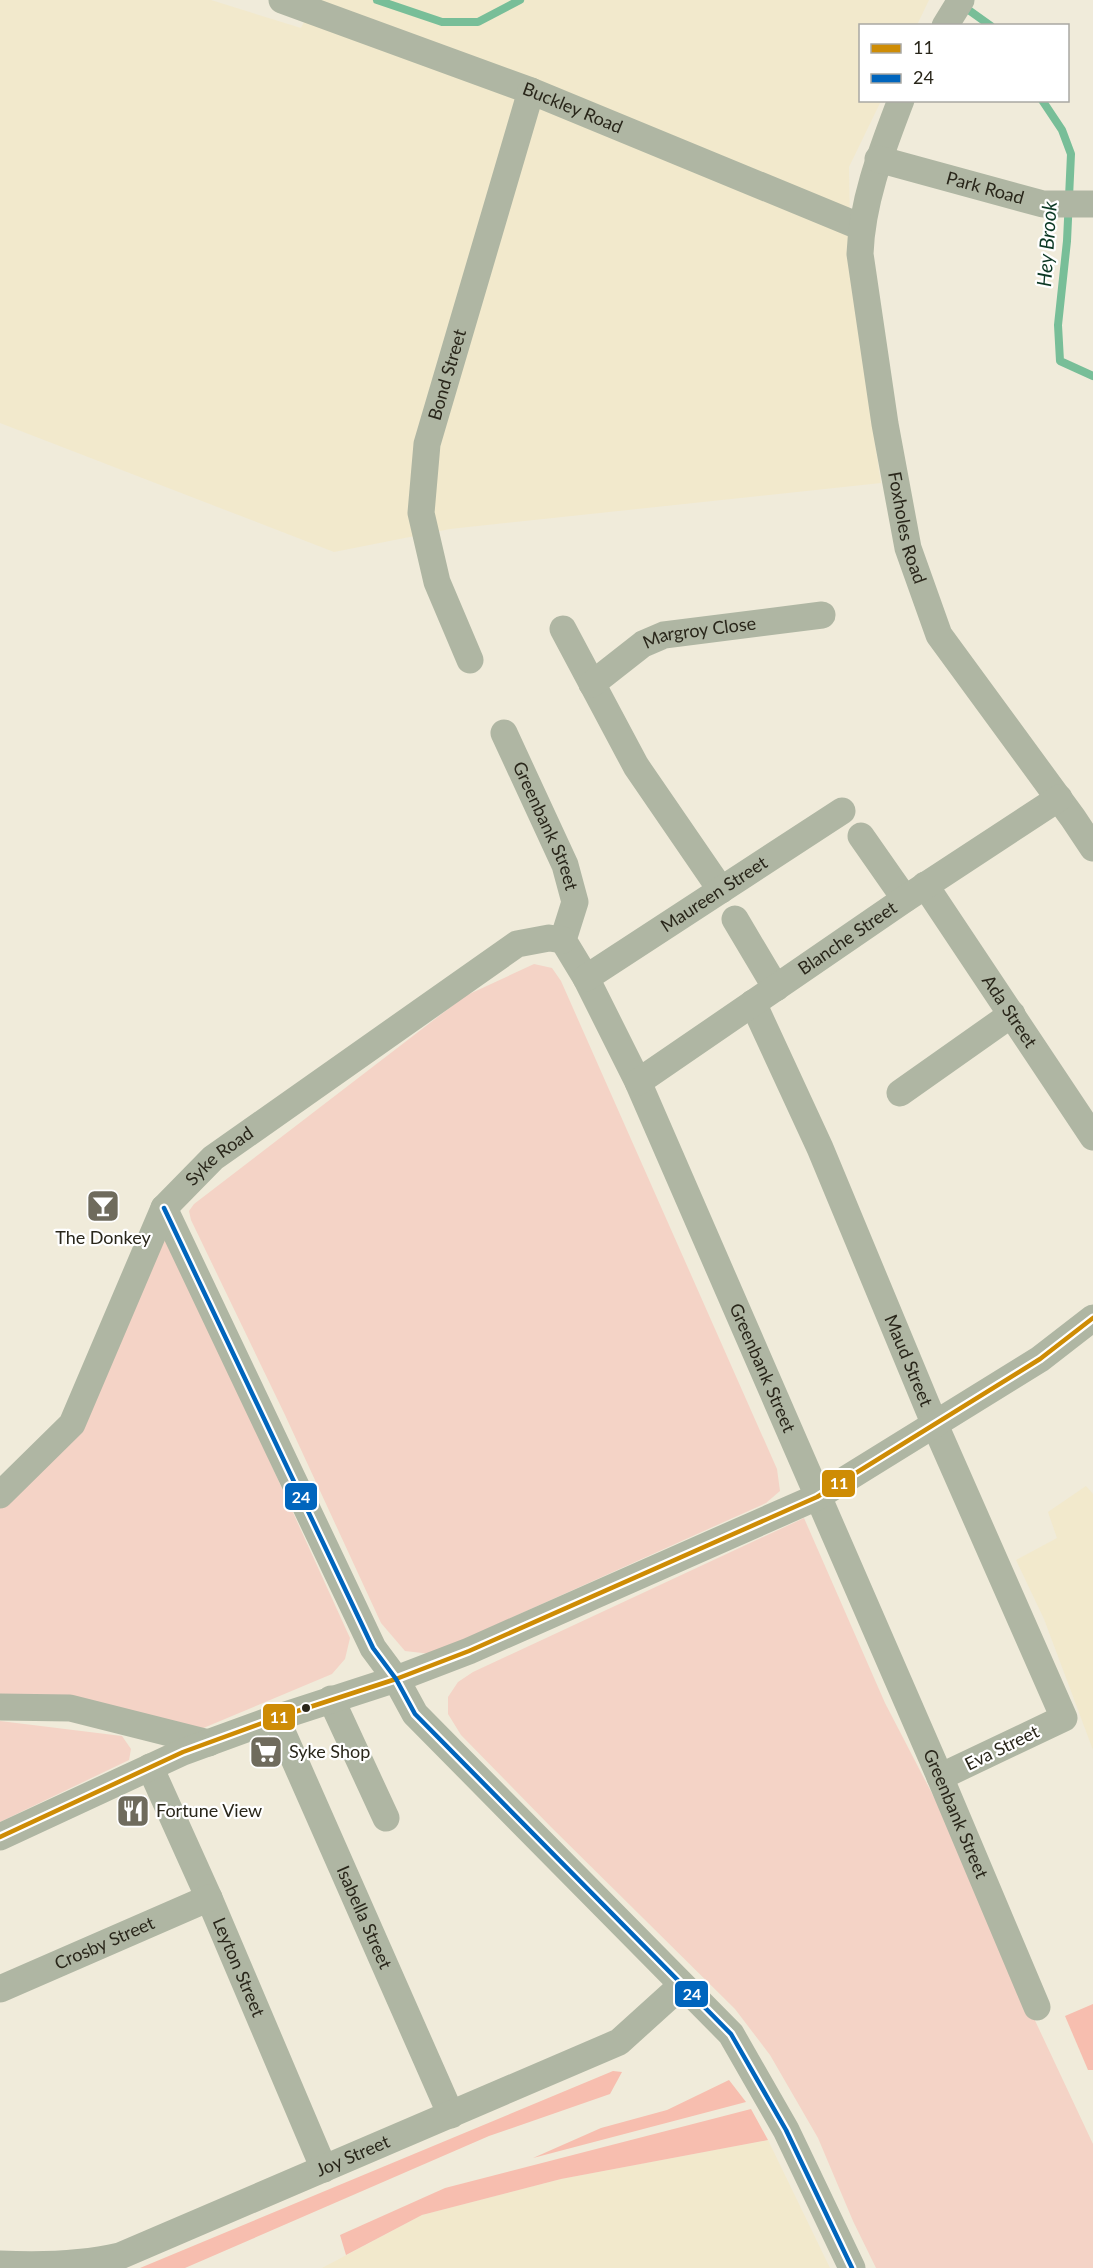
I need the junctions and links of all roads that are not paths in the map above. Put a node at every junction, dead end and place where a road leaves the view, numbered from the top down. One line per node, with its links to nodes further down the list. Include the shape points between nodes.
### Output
1 (282, 0): 2 (street, Buckley Road)
2 (531, 91): 6 (street, Buckley Road); 9 (street, Bond Street, via 427,444 421,513 437,582)
3 (900, 102): 4 (street, Foxholes Road)
4 (878, 159): 5 (street, Park Road, via 1043,204); 6 (street, Foxholes Road)
5 (1093, 204)
6 (861, 227): 12 (street, Foxholes Road, via 860,254 869,322 908,548 939,635)
7 (822, 615): 10 (street, Margroy Close, via 664,635 643,644)
8 (563, 629): 10 (street)
9 (470, 660)
10 (592, 684): 16 (street, via 636,766)
11 (504, 733): 19 (street, Greenbank Street, via 565,865 575,902)
12 (1059, 798): 15 (street, Foxholes Road); 17 (street, Blanche Street)
13 (842, 811): 16 (street, Maureen Street)
14 (861, 836): 17 (street, Ada Street)
15 (1093, 848)
16 (721, 890): 20 (street, Maureen Street)
17 (915, 892): 21 (street, Blanche Street); 23 (street, Ada Street)
18 (735, 919): 21 (street)
19 (563, 940): 20 (street, Greenbank Street); 27 (street, Syke Road, via 549,938 517,944 213,1158)
20 (586, 978): 24 (street, Greenbank Street)
21 (776, 987): 22 (street, Blanche Street)
22 (753, 1003): 24 (street, Blanche Street); 29 (street, Maud Street, via 820,1148)
23 (1012, 1014): 25 (street); 26 (street, Ada Street)
24 (638, 1082): 31 (street, Greenbank Street)
25 (900, 1092)
26 (1093, 1137)
27 (164, 1208): 30 (street, Syke Road, via 72,1424); 32 (street, via 373,1648)
28 (1093, 1318): 29 (street, via 1040,1359)
29 (935, 1425): 31 (street); 36 (street, Maud Street)
30 (0, 1495)
31 (817, 1497): 32 (street, via 469,1651); 39 (street, Greenbank Street)
32 (396, 1679): 33 (street); 43 (street, via 416,1714)
33 (331, 1699): 35 (street); 40 (street)
34 (0, 1707): 37 (street, via 70,1708)
35 (276, 1718): 37 (street); 46 (street, Isabella Street)
36 (1064, 1718): 39 (street, Eva Street)
37 (209, 1743): 38 (street)
38 (150, 1767): 41 (street); 42 (street, Leyton Street)
39 (940, 1777): 45 (street, Greenbank Street)
40 (386, 1818)
41 (0, 1837)
42 (209, 1898): 44 (street, Crosby Street); 47 (street, Leyton Street)
43 (682, 1985): 46 (street, Joy Street, via 619,2042); 49 (street, via 731,2034 786,2130)
44 (0, 1989)
45 (1037, 2007)
46 (451, 2115): 47 (street, Joy Street)
47 (324, 2169): 48 (street, Joy Street, via 120,2256 57,2265)
48 (0, 2264)
49 (852, 2268)

